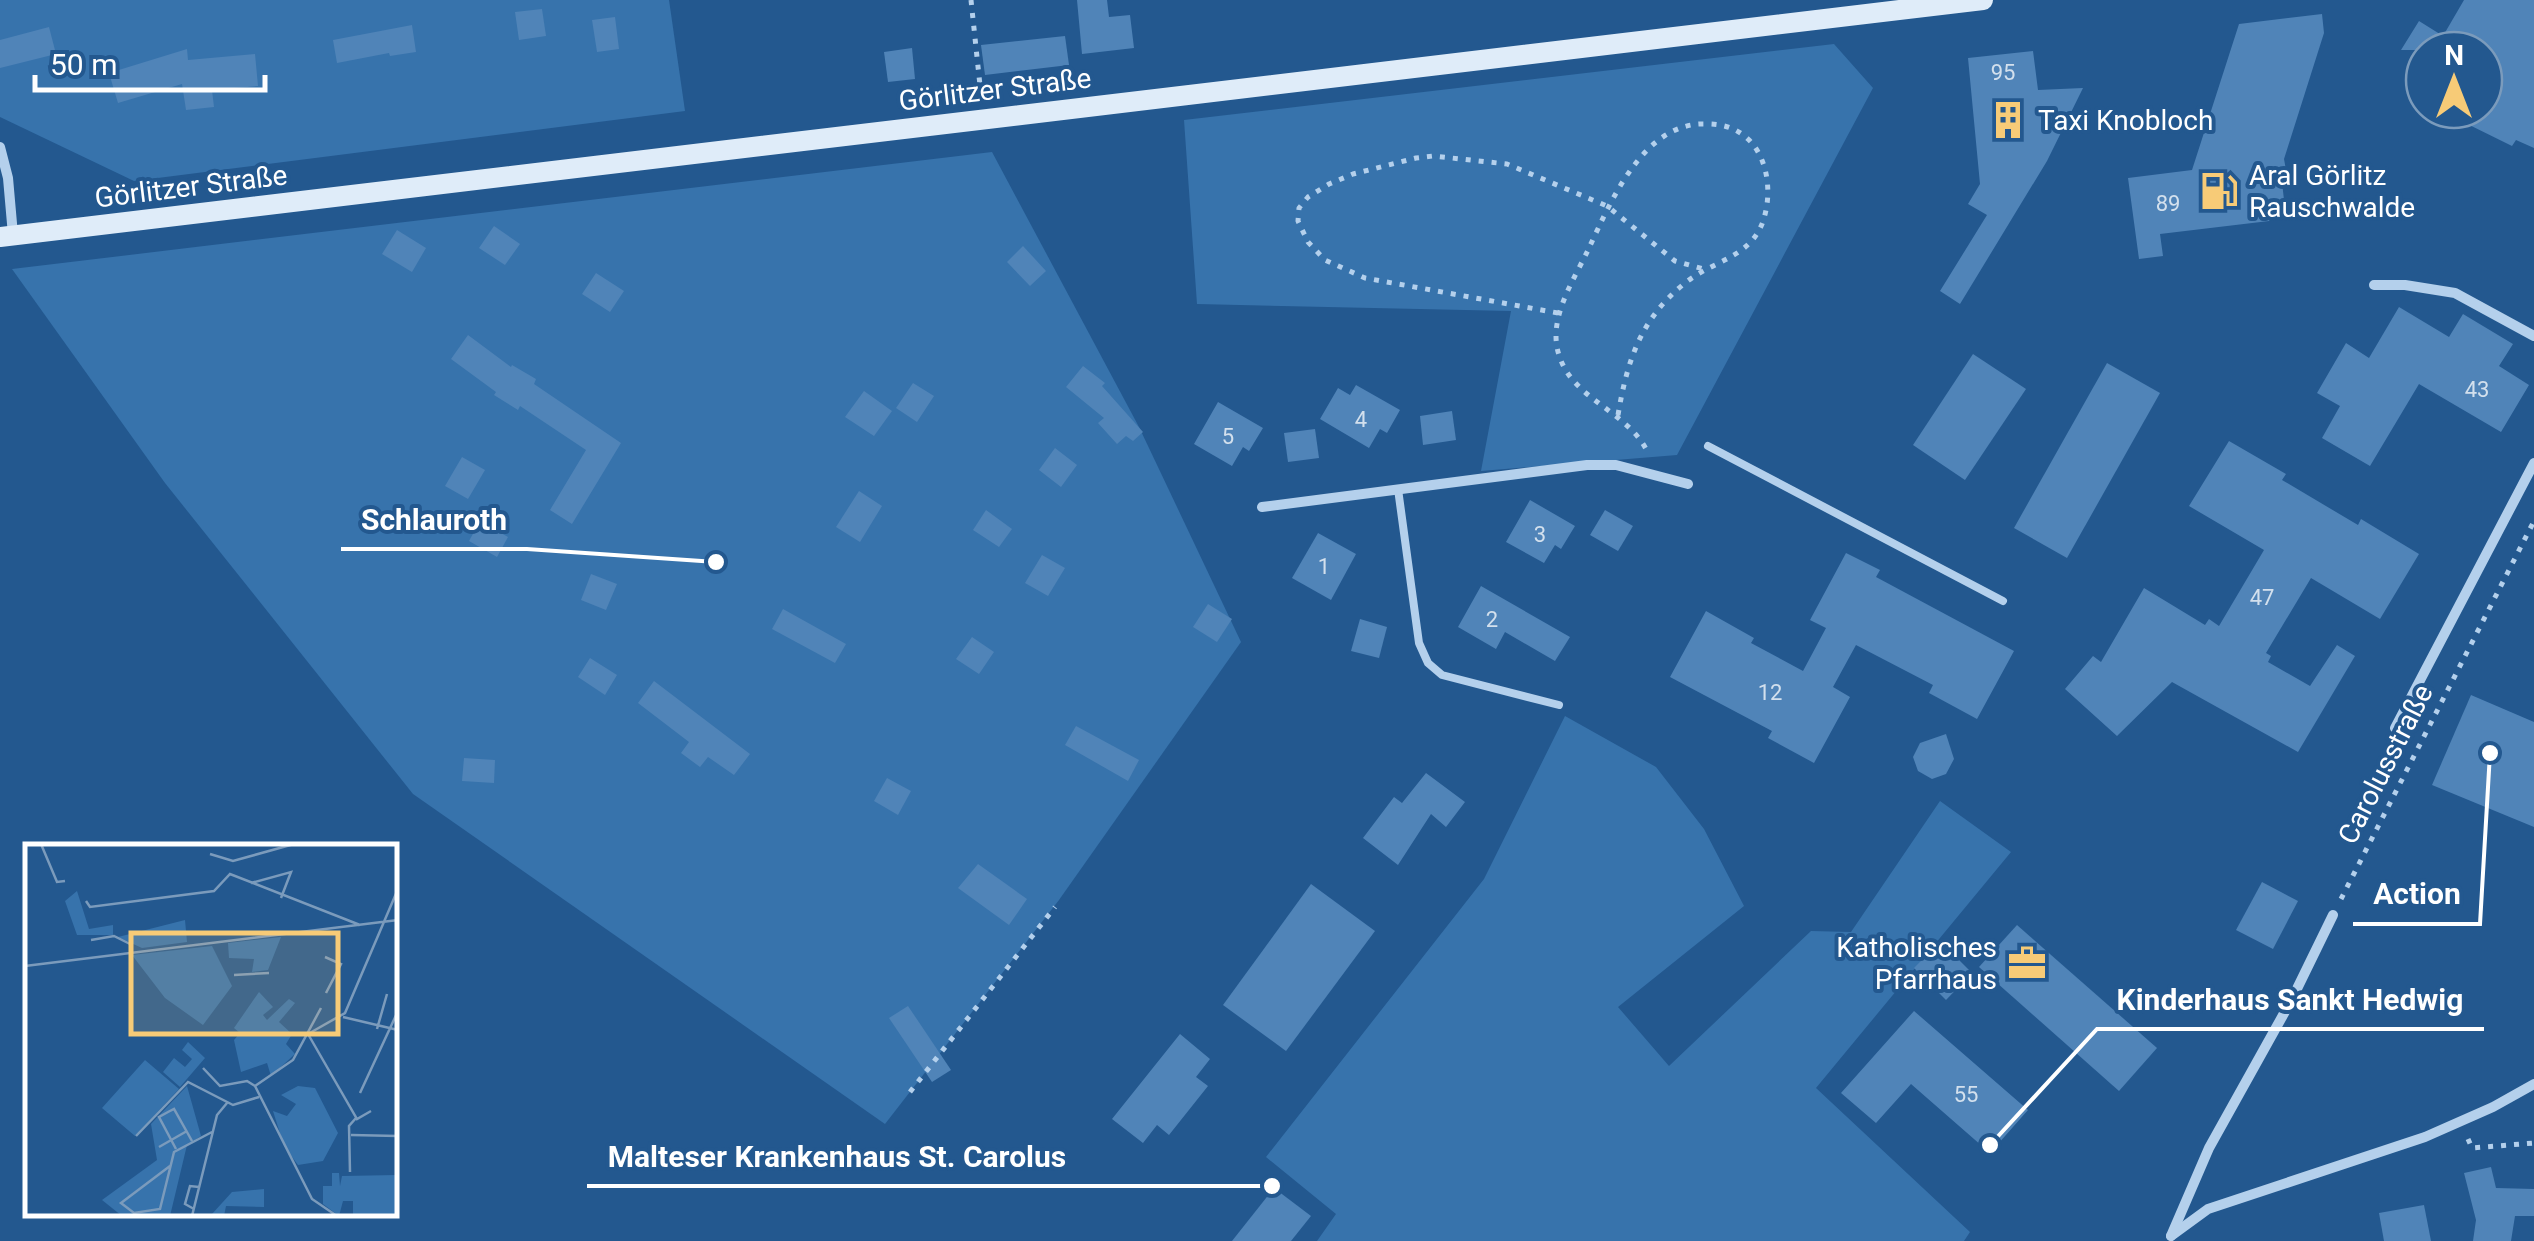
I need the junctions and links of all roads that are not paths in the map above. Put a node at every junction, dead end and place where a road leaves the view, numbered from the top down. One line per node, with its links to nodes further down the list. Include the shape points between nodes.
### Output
1 (1983, 0): 3 (street, Görlitzer Straße)
2 (0, 147): 3 (street, Görlitzer Straße, via 8,178)
3 (6, 236)
4 (2374, 285): 5 (street, via 2455,293)
5 (2534, 336)
6 (1708, 446): 11 (lane)
7 (2533, 467): 13 (street, Carolusstraße)
8 (1688, 484): 9 (street, via 1616,466 1586,466)
9 (1398, 490): 10 (street); 12 (lane, via 1418,643 1428,663 1442,675)
10 (1262, 507)
11 (2003, 602)
12 (1560, 705)
13 (2395, 728)
14 (2333, 916): 16 (street, via 2209,1148)
15 (2534, 1084): 16 (street, via 2425,1137 2208,1209)
16 (2170, 1239)

